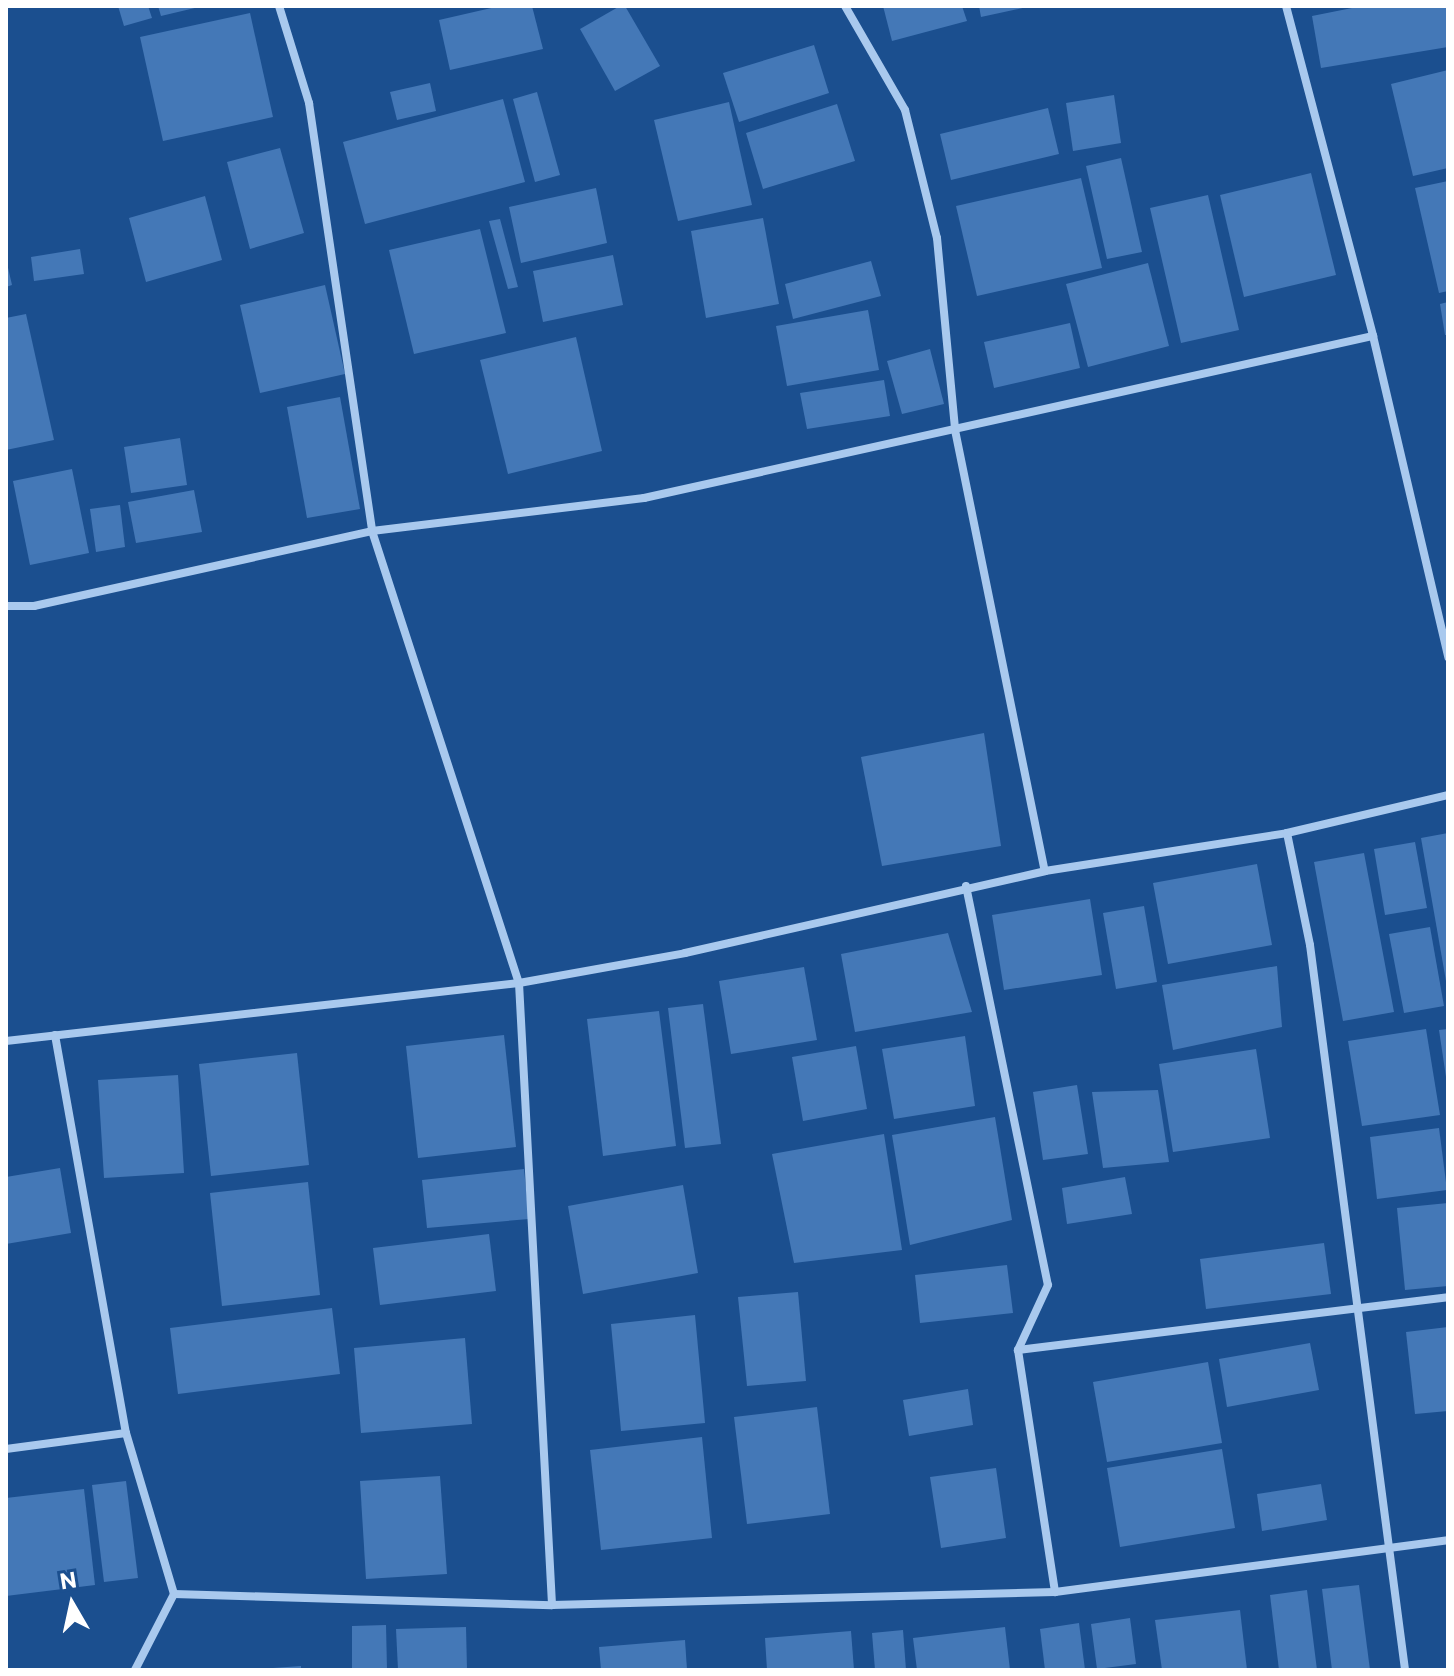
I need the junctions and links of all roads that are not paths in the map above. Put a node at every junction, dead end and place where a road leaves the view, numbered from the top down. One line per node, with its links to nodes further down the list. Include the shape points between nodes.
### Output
1 (279, 6): 6 (street, via 309,103)
2 (845, 6): 5 (street, via 905,110 937,238)
3 (1286, 6): 4 (street)
4 (1373, 336): 5 (street); 8 (street)
5 (955, 430): 6 (street, via 644,498); 11 (street)
6 (372, 531): 7 (street, via 34,606); 13 (street)
7 (6, 606)
8 (1448, 657)
9 (1448, 795): 10 (street)
10 (1287, 833): 11 (street); 17 (street, via 1310,945)
11 (1045, 871): 12 (street)
12 (966, 886): 13 (street, via 685,953); 18 (street, via 1048,1285)
13 (519, 983): 14 (street); 25 (street)
14 (55, 1035): 15 (street); 19 (street)
15 (6, 1040)
16 (1448, 1297): 17 (street)
17 (1357, 1305): 18 (street); 22 (street)
18 (1018, 1350): 23 (street)
19 (126, 1433): 20 (street); 24 (street)
20 (6, 1449)
21 (1448, 1540): 22 (street)
22 (1393, 1546): 23 (street); 27 (street)
23 (1055, 1592): 25 (street)
24 (174, 1594): 25 (street); 26 (street)
25 (552, 1605)
26 (135, 1670)
27 (1405, 1670)

